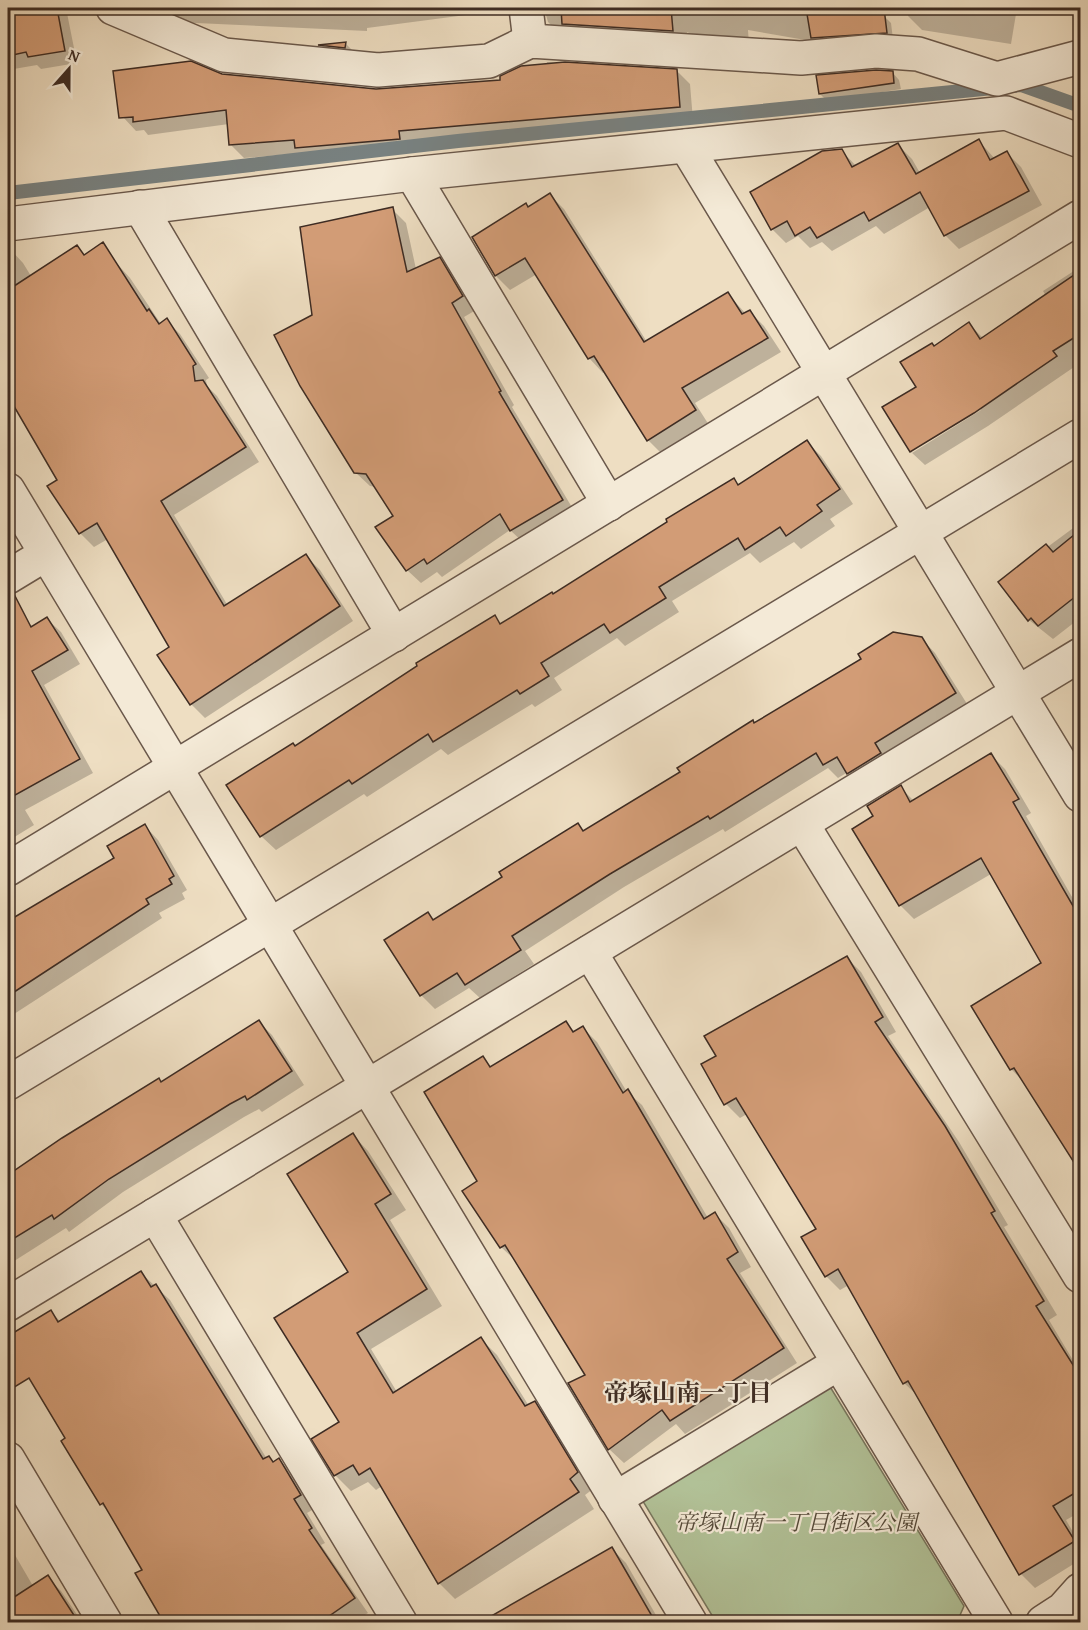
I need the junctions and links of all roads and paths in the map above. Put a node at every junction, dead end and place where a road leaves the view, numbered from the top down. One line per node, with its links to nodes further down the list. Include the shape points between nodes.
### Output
1 (113, 8): 3 (street, via 224,55 378,70 489,61)
2 (526, 8): 3 (street)
3 (530, 41): 5 (street, via 801,58 876,51 918,54)
4 (1080, 57): 5 (street)
5 (997, 79): 6 (street)
6 (1006, 113): 7 (street); 8 (street)
7 (1080, 141)
8 (686, 146): 9 (street); 13 (street)
9 (412, 174): 10 (street); 16 (street)
10 (140, 207): 12 (street); 20 (street)
11 (1080, 217): 13 (street)
12 (8, 224)
13 (824, 373): 16 (street); 17 (street)
14 (1080, 436): 17 (street)
15 (8, 490): 18 (street)
16 (609, 504): 20 (street)
17 (921, 534): 22 (street); 27 (street)
18 (46, 554): 19 (street); 23 (street)
19 (8, 577)
20 (394, 635): 23 (street)
21 (1080, 655): 22 (street)
22 (1018, 693): 24 (street); 25 (street)
23 (175, 767): 26 (street); 27 (street)
24 (1080, 795)
25 (802, 824): 28 (street); 32 (street)
26 (8, 869)
27 (269, 925): 29 (street); 30 (street)
28 (590, 952): 30 (street); 34 (street)
29 (8, 1083)
30 (367, 1087): 31 (street); 36 (street)
31 (155, 1215): 33 (street); 39 (street)
32 (1080, 1276)
33 (8, 1304)
34 (839, 1363): 36 (street); 41 (street)
35 (8, 1458): 38 (street)
36 (615, 1498): 40 (street)
37 (1080, 1590): 42 (street)
38 (105, 1623)
39 (400, 1623)
40 (690, 1623)
41 (996, 1623)
42 (1043, 1623)

